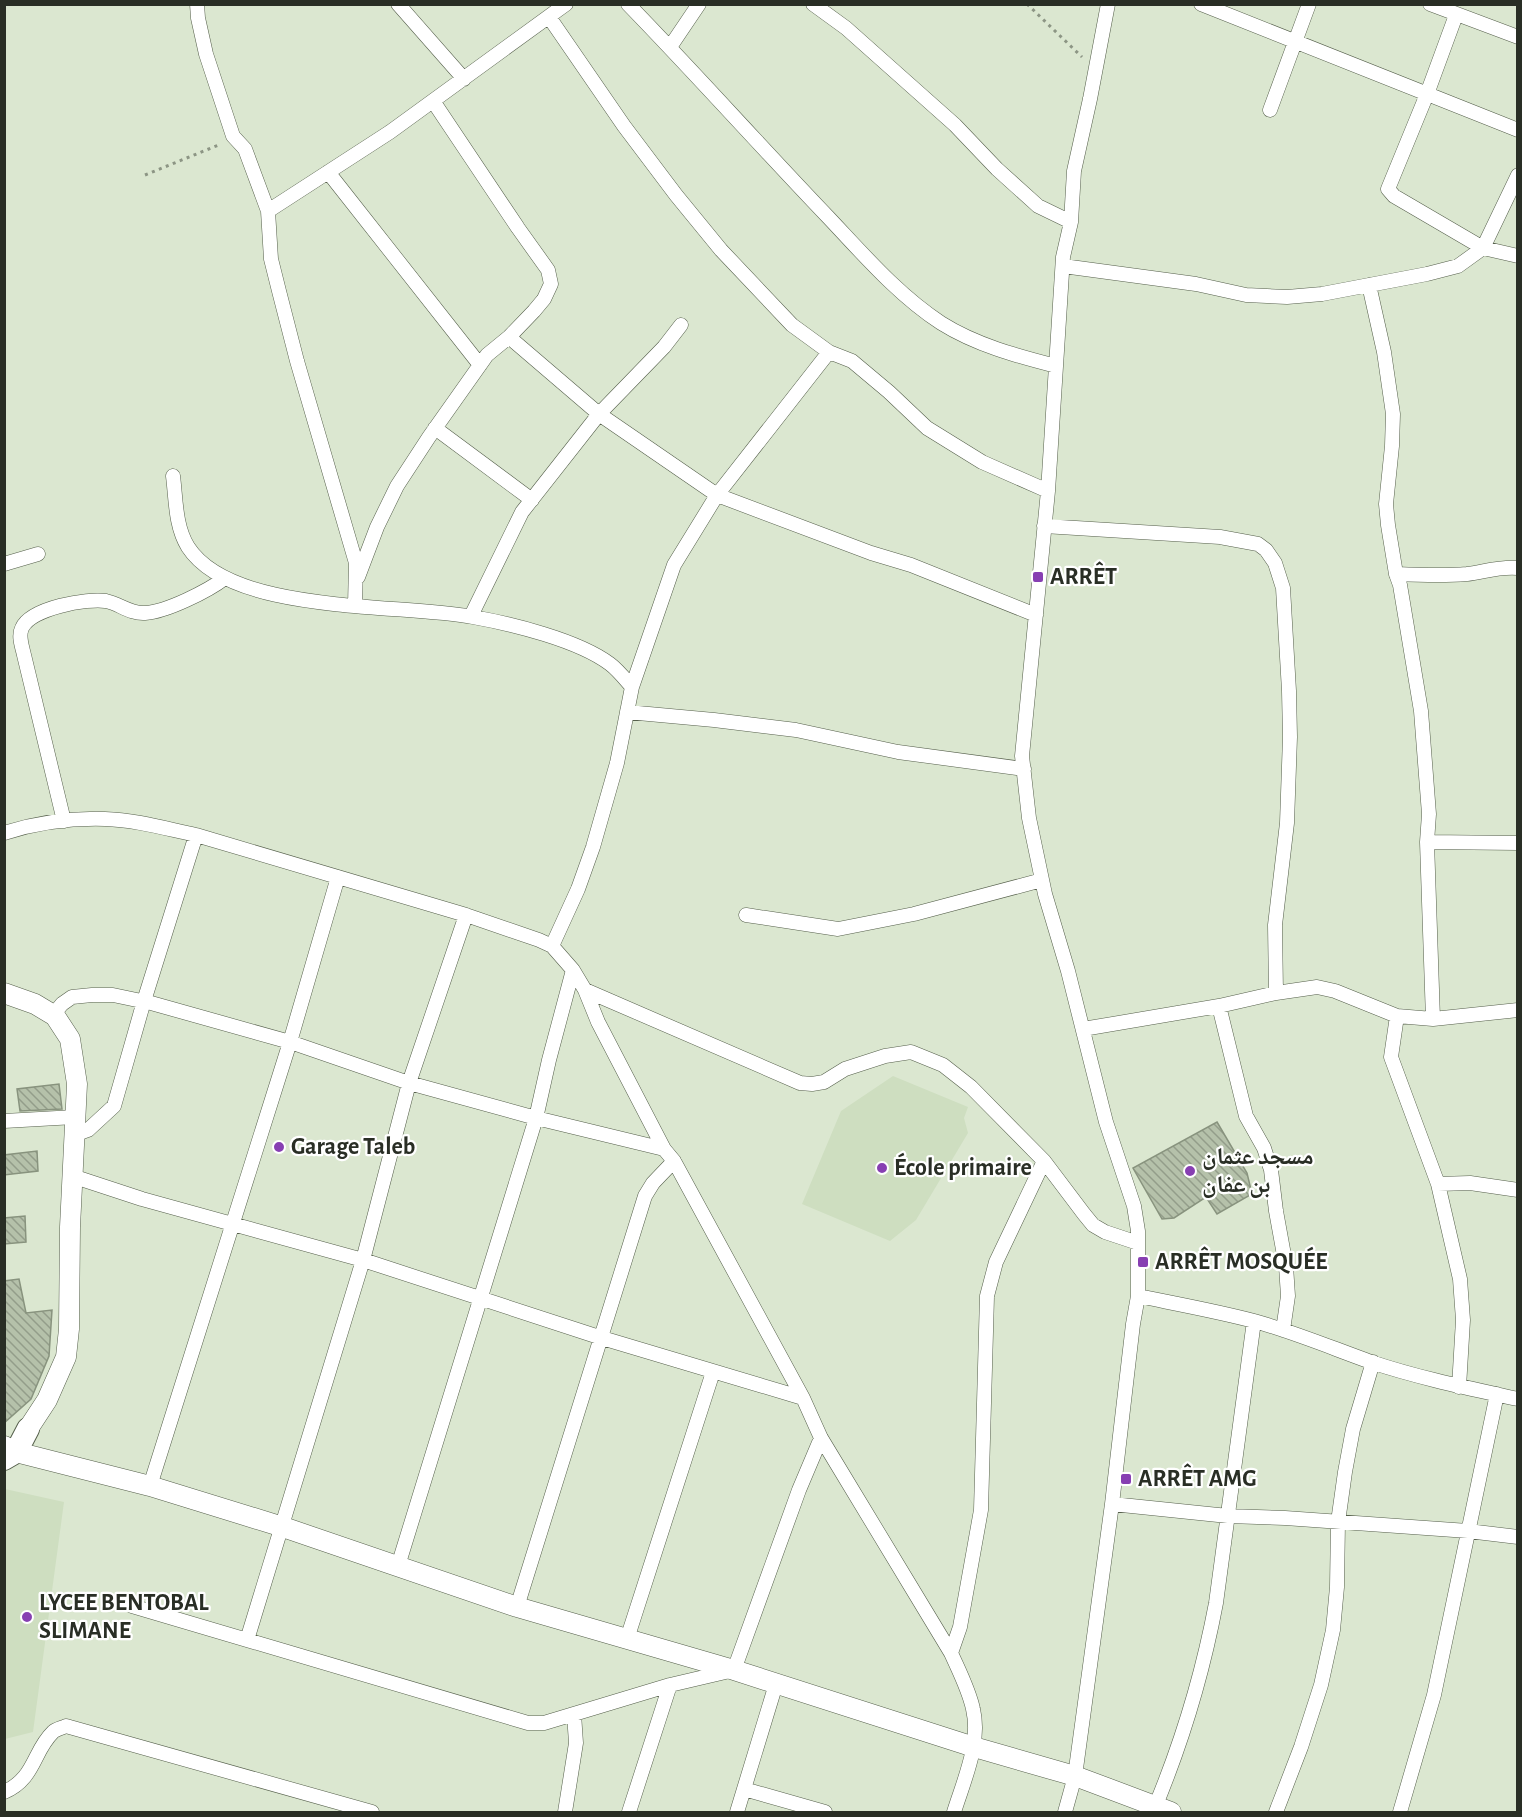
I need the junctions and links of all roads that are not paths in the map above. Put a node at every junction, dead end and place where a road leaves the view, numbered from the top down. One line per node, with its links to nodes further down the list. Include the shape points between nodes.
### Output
1 (197, 4): 23 (street, via 206,54 233,136 244,149)
2 (398, 4): 16 (street)
3 (566, 4): 12 (street)
4 (628, 4): 15 (street)
5 (699, 4): 15 (street)
6 (813, 4): 24 (street, via 846,28 955,125 1038,206)
7 (1108, 4): 24 (street, via 1074,171)
8 (1201, 4): 14 (street)
9 (1309, 4): 14 (street)
10 (1430, 4): 11 (street)
11 (1456, 15): 13 (street); 17 (street)
12 (549, 17): 16 (street); 31 (street, via 624,126 721,250 792,324)
13 (1518, 37)
14 (1295, 42): 17 (street); 19 (street)
15 (670, 47): 33 (street, via 893,285 941,323 970,338 1015,356)
16 (464, 79): 18 (street)
17 (1427, 94): 20 (street); 25 (street, via 1388,189)
18 (433, 101): 21 (street); 30 (street, via 548,270 551,284 544,299)
19 (1270, 110)
20 (1518, 130)
21 (328, 172): 23 (street); 32 (street)
22 (1518, 175): 25 (street)
23 (268, 211): 46 (street, via 276,280 356,563)
24 (1071, 222): 27 (street)
25 (1483, 248): 26 (street); 28 (street, via 1458,266)
26 (1518, 256)
27 (1063, 266): 28 (street, via 1196,284 1246,295 1287,297); 33 (street)
28 (1369, 285): 44 (street, via 1393,414 1386,504)
29 (681, 325): 34 (street)
30 (509, 337): 32 (street); 34 (street)
31 (829, 352): 37 (street, via 852,361 927,428 982,462); 38 (street)
32 (480, 365): 35 (street)
33 (1056, 366): 37 (street)
34 (598, 414): 38 (street); 39 (street)
35 (435, 428): 39 (street); 46 (street, via 397,486)
36 (173, 476): 45 (street, via 177,516 187,545 202,563)
37 (1048, 492): 40 (street)
38 (717, 495): 48 (street); 50 (street, via 674,565)
39 (532, 500): 49 (street, via 522,512)
40 (1044, 526): 48 (street); 66 (street, via 1220,537 1258,544 1275,563 1283,588 1290,692 1287,823 1275,925)
41 (38, 554): 42 (street)
42 (4, 564)
43 (1518, 568): 44 (street, via 1450,575)
44 (1396, 574): 56 (street, via 1421,711 1429,814)
45 (225, 578): 47 (street, via 272,594); 53 (street, via 208,590 156,612 139,613 115,603 87,600 39,612 22,628 20,637)
46 (356, 582): 47 (street)
47 (355, 606): 49 (street)
48 (1036, 615): 52 (street)
49 (471, 616): 50 (street, via 577,645 610,664)
50 (632, 687): 51 (street)
51 (627, 712): 52 (street, via 796,730 898,752); 62 (street, via 617,763 592,847)
52 (1023, 769): 59 (street)
53 (64, 821): 54 (street); 55 (street, via 106,819)
54 (4, 832)
55 (196, 835): 58 (street); 67 (street)
56 (1427, 842): 57 (street); 72 (street)
57 (1518, 843)
58 (338, 877): 60 (street); 74 (street)
59 (1042, 880): 61 (street, via 914,914 838,929); 73 (street)
60 (466, 915): 62 (street); 75 (street)
61 (746, 915)
62 (552, 946): 63 (street)
63 (573, 970): 64 (street); 76 (street)
64 (585, 990): 79 (street); 81 (street, via 800,1083 824,1082 845,1069 911,1052 943,1065 971,1087)
65 (4, 993): 70 (main road)
66 (1275, 993): 68 (street); 71 (street, via 1317,987)
67 (144, 1001): 70 (street, via 113,995 72,997); 74 (street); 78 (street, via 114,1106 88,1130)
68 (1219, 1006): 73 (street); 91 (street, via 1246,1116 1271,1170 1286,1266 1288,1296)
69 (1518, 1010): 72 (street)
70 (53, 1015): 78 (main road, via 70,1040 77,1084)
71 (1397, 1016): 72 (street); 83 (street, via 1391,1057)
72 (1433, 1019)
73 (1083, 1029): 86 (street, via 1106,1122 1134,1206)
74 (290, 1042): 75 (street); 85 (street)
75 (409, 1083): 76 (street); 87 (street)
76 (536, 1118): 79 (street); 89 (street)
77 (4, 1121): 78 (street)
78 (75, 1126): 82 (main road)
79 (664, 1149): 80 (street)
80 (674, 1161): 92 (street, via 645,1196); 97 (street)
81 (1044, 1161): 86 (street, via 1093,1225); 114 (street, via 996,1262 987,1296 981,1510 960,1628)
82 (72, 1176): 85 (street); 99 (main road, via 66,1357 47,1400)
83 (1438, 1184): 84 (street, via 1470,1183); 95 (street, via 1461,1279)
84 (1518, 1190)
85 (232, 1224): 87 (street); 102 (street)
86 (1138, 1243): 88 (street)
87 (363, 1260): 89 (street); 106 (street)
88 (1138, 1296): 90 (street); 103 (street)
89 (479, 1299): 92 (street); 109 (street)
90 (1254, 1321): 91 (street); 104 (street)
91 (1283, 1330): 93 (street)
92 (602, 1338): 94 (street); 111 (street)
93 (1373, 1362): 95 (street); 105 (street, via 1353,1429)
94 (713, 1372): 97 (street); 112 (street)
95 (1459, 1387): 96 (street)
96 (1497, 1394): 98 (street); 107 (street)
97 (803, 1398): 100 (street)
98 (1518, 1399)
99 (28, 1429): 101 (main road)
100 (822, 1438): 114 (street); 115 (street, via 780,1540)
101 (7, 1450): 102 (main road)
102 (150, 1486): 106 (main road)
103 (1112, 1504): 104 (street); 120 (street)
104 (1228, 1516): 105 (street); 123 (street, via 1209,1636)
105 (1338, 1522): 107 (street); 131 (street, via 1333,1630 1321,1685)
106 (283, 1527): 109 (main road); 113 (street)
107 (1468, 1531): 108 (street); 132 (street, via 1434,1695)
108 (1518, 1537)
109 (398, 1566): 111 (main road)
110 (132, 1606): 113 (street)
111 (517, 1606): 112 (main road)
112 (627, 1639): 115 (main road)
113 (247, 1640): 118 (street, via 528,1723 544,1723)
114 (951, 1653): 119 (street, via 973,1709)
115 (734, 1670): 116 (main road); 117 (street)
116 (776, 1684): 119 (main road); 121 (street)
117 (670, 1685): 118 (street); 126 (street)
118 (574, 1714): 125 (street, via 576,1743)
119 (974, 1747): 120 (main road); 129 (street)
120 (1075, 1776): 123 (main road); 130 (street)
121 (744, 1789): 127 (street); 128 (street)
122 (4, 1792): 124 (street, via 23,1779 54,1731 66,1726)
123 (1163, 1809)
124 (372, 1812)
125 (565, 1812)
126 (629, 1812)
127 (737, 1812)
128 (825, 1812)
129 (954, 1812)
130 (1065, 1812)
131 (1276, 1812)
132 (1400, 1812)

